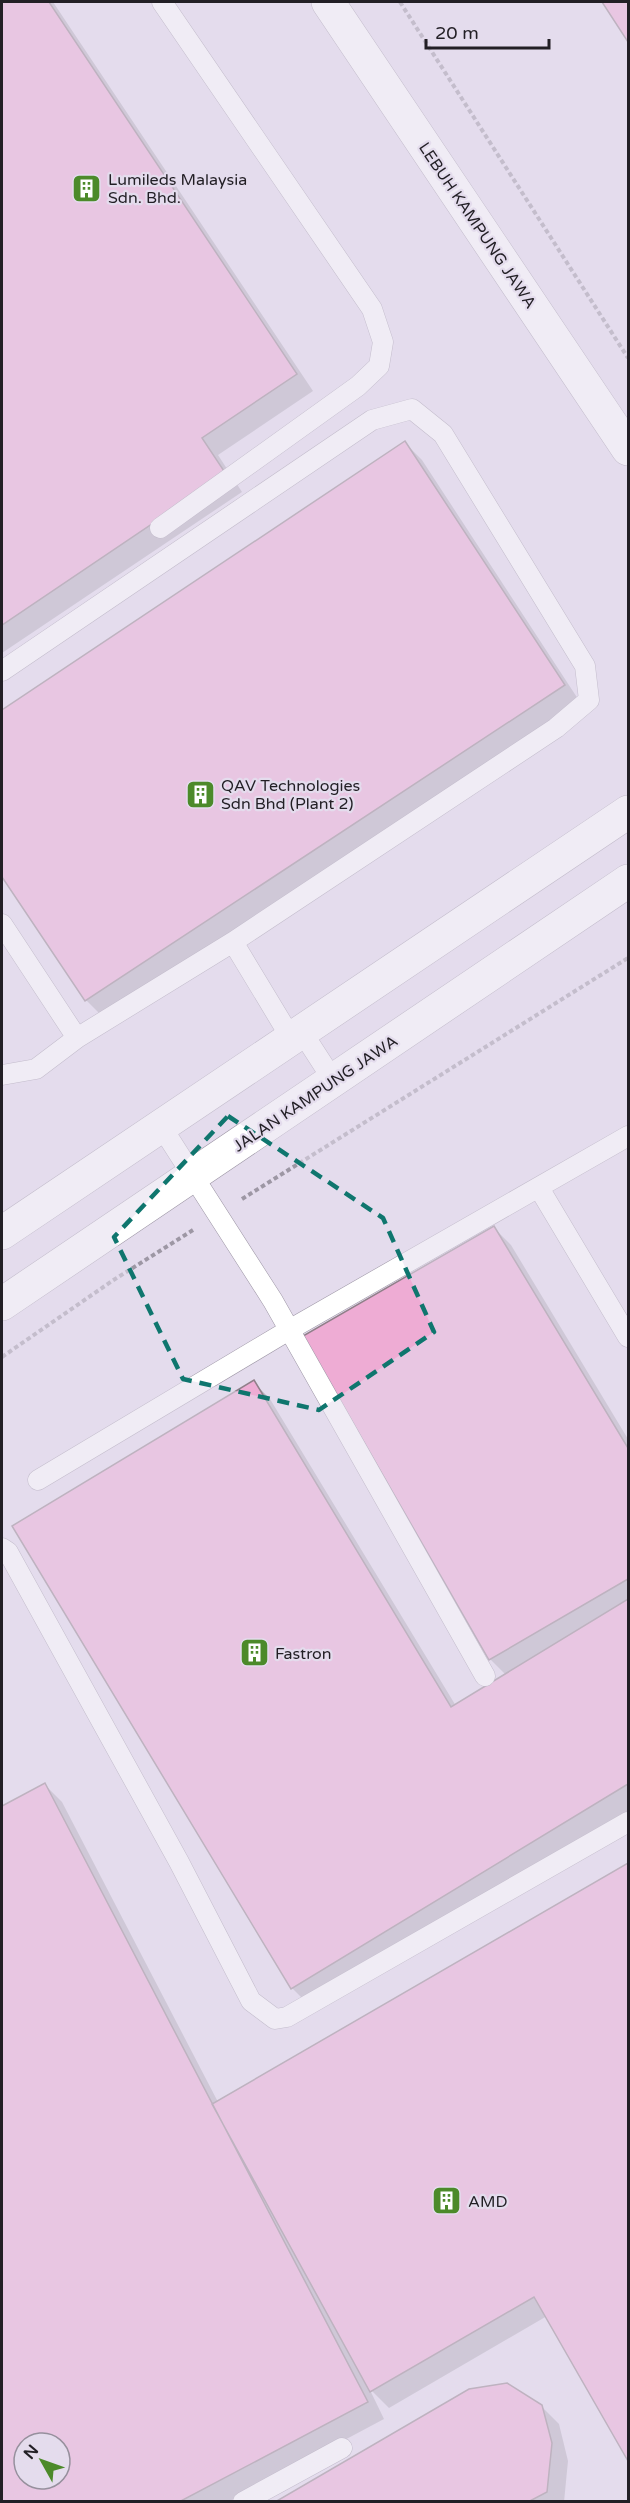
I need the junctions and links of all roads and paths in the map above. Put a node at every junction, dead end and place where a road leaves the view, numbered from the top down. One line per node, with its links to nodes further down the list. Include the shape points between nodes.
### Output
1 (162, 2): 6 (lane, via 372,309 383,342 379,366 358,386)
2 (328, 2): 5 (street, LEBUH KAMPUNG JAWA)
3 (400, 2): 4 (path)
4 (628, 358)
5 (628, 448)
6 (160, 528)
7 (2, 671): 13 (lane, via 372,420 412,409 443,434 585,666 589,700 556,728)
8 (628, 790): 10 (street)
9 (628, 812): 10 (street)
10 (598, 832): 15 (street)
11 (628, 881): 18 (street, JALAN KAMPUNG JAWA)
12 (2, 924): 16 (lane)
13 (233, 942): 15 (lane); 16 (lane)
14 (628, 958): 23 (path)
15 (296, 1035): 18 (lane); 19 (street)
16 (77, 1038): 17 (lane, via 36,1069)
17 (2, 1075)
18 (333, 1080): 21 (street, JALAN KAMPUNG JAWA)
19 (161, 1126): 21 (lane); 24 (street)
20 (628, 1136): 22 (lane)
21 (194, 1175): 23 (lane); 25 (street, JALAN KAMPUNG JAWA)
22 (539, 1188): 26 (lane); 27 (lane)
23 (219, 1213): 26 (lane); 28 (path)
24 (2, 1233)
25 (2, 1304)
26 (289, 1330): 29 (lane); 31 (lane)
27 (628, 1337)
28 (2, 1357)
29 (38, 1480)
30 (2, 1548): 32 (lane, via 8,1552 168,1841 251,2001 275,2019 287,2017)
31 (485, 1676)
32 (628, 1822)
33 (342, 2448): 34 (lane)
34 (243, 2502)

